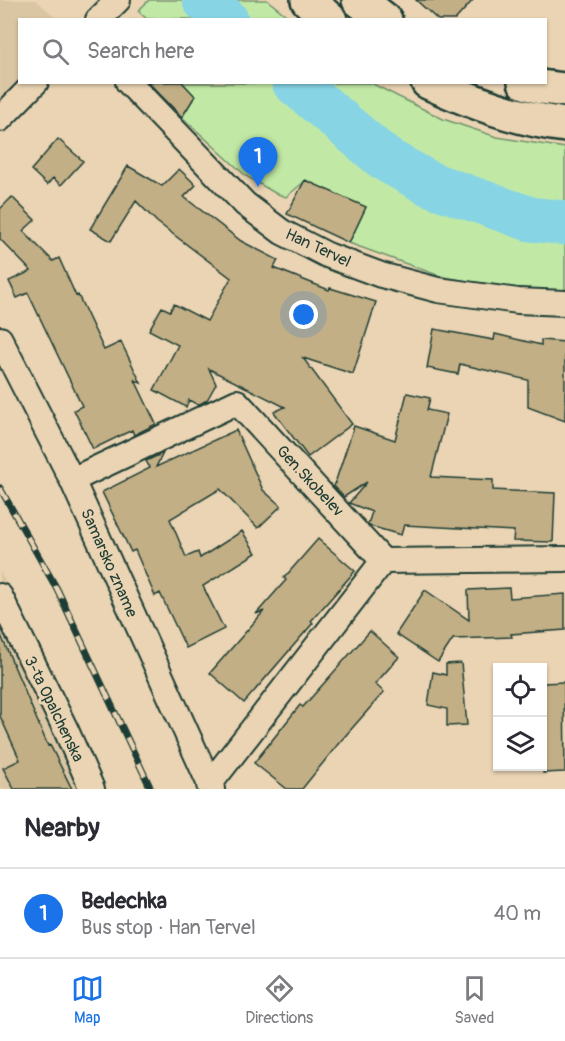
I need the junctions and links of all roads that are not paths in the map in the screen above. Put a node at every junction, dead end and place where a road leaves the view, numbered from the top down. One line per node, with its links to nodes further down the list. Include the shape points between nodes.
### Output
1 (308, 0): 3 (main road)
2 (359, 0): 4 (main road)
3 (328, 18)
4 (382, 18)
5 (34, 84): 10 (street)
6 (130, 84): 12 (street, Han Tervel, via 246,204 282,232 318,251 381,275 438,290)
7 (433, 84): 11 (main road, via 501,112)
8 (531, 84): 9 (main road)
9 (565, 90)
10 (0, 119)
11 (565, 124)
12 (565, 303)
13 (0, 339): 14 (street, Samarsko zname)
14 (72, 480): 16 (street, Gen.Skobelev, via 237,402); 18 (street, Samarsko zname)
15 (565, 559): 16 (street)
16 (383, 561): 18 (street)
17 (0, 596): 19 (street, 3-ta Opalchenska)
18 (211, 787)
19 (92, 789)

